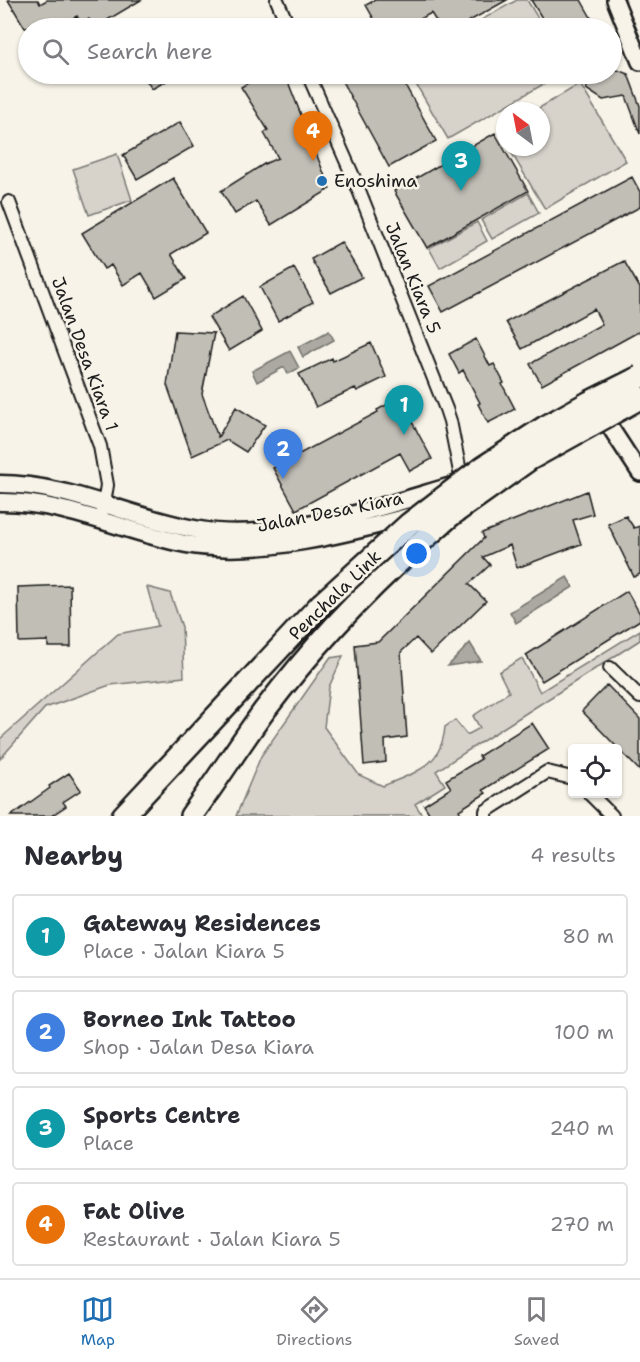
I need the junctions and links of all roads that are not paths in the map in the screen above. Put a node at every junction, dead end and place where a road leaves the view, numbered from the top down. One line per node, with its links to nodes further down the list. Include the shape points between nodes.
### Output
1 (277, 0): 3 (street)
2 (615, 0): 4 (street)
3 (285, 18)
4 (640, 62)
5 (312, 84): 14 (street, Jalan Kiara 5, via 450,421)
6 (9, 202): 18 (street, Jalan Desa Kiara 1, via 100,446 107,485)
7 (640, 376): 25 (highway, Penchala Link, bridge, via 562,417 482,468 410,524 321,604)
8 (640, 381): 12 (main road, Jalan Desa Kiara)
9 (640, 393): 12 (main road, Jalan Desa Kiara)
10 (640, 398): 20 (highway, bridge, via 530,459 450,516)
11 (640, 408): 20 (highway, bridge, via 543,460)
12 (598, 409): 13 (street); 14 (main road, Jalan Desa Kiara); 17 (main road, Jalan Desa Kiara, via 500,483)
13 (640, 473)
14 (463, 483): 17 (street, Jalan Kiara 5); 18 (main road, Jalan Desa Kiara, via 320,522 250,531 203,530)
15 (0, 484): 18 (main road, Jalan Desa Kiara, via 63,492)
16 (0, 502): 19 (main road, Jalan Desa Kiara, via 60,509)
17 (465, 502): 19 (main road, Jalan Desa Kiara, via 293,542 239,548 186,544)
18 (104, 504): 19 (street, Jalan Desa Kiara 1)
19 (100, 522)
20 (415, 547): 26 (highway, Penchala Link, via 336,623 263,713)
21 (610, 668): 22 (street)
22 (640, 697)
23 (568, 777): 27 (street, via 547,771 486,811)
24 (594, 798): 28 (street)
25 (123, 816)
26 (191, 816)
27 (486, 816)
28 (612, 816)

